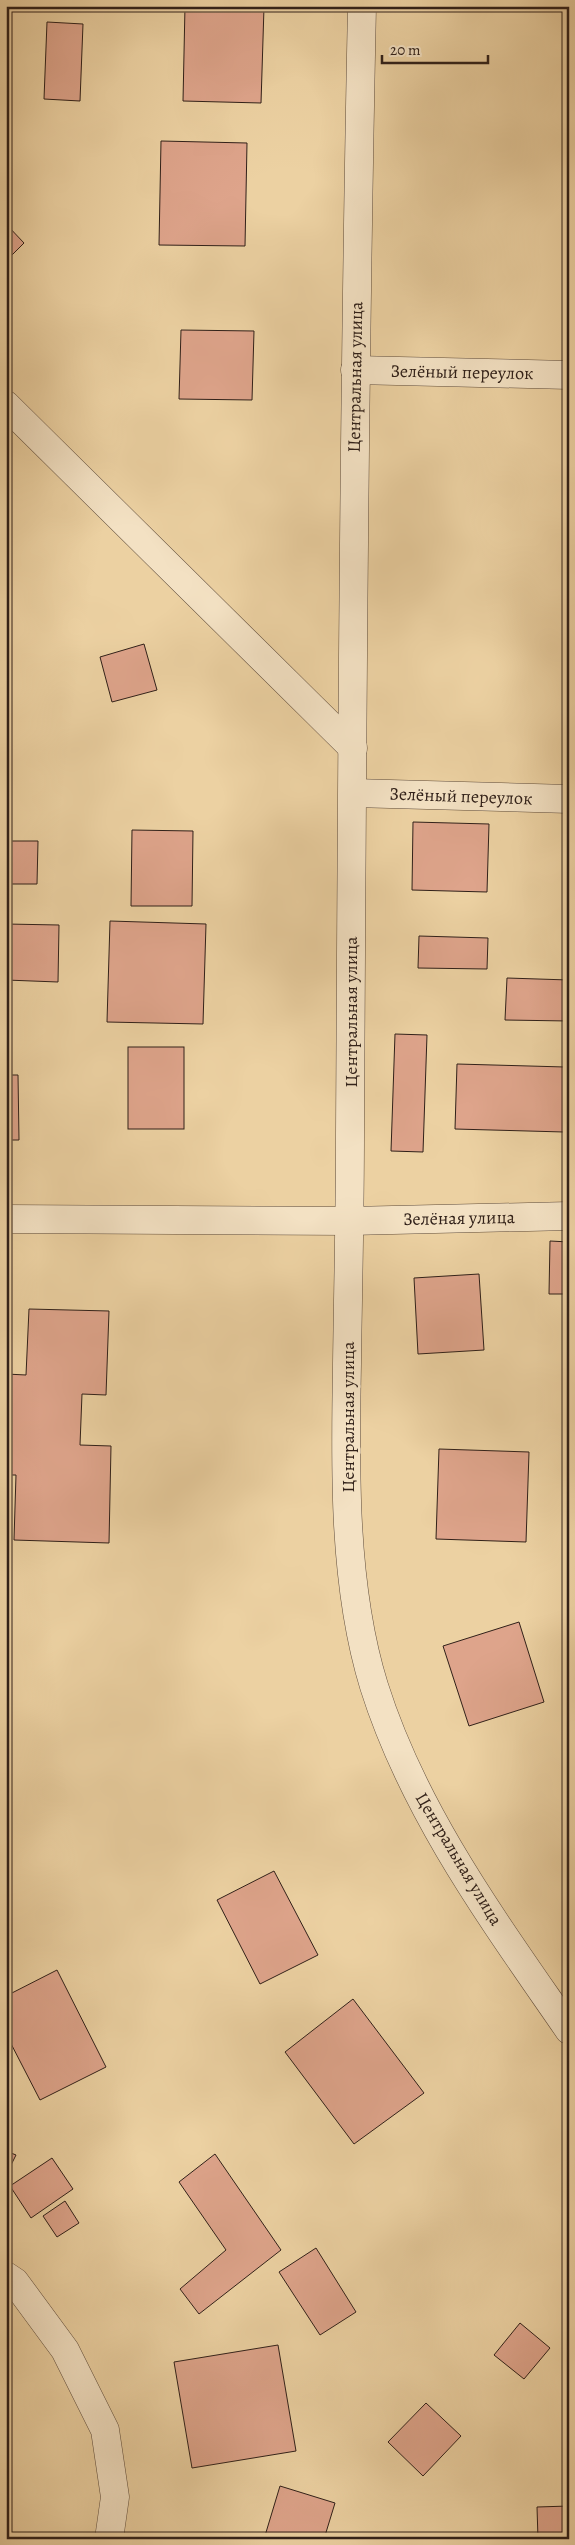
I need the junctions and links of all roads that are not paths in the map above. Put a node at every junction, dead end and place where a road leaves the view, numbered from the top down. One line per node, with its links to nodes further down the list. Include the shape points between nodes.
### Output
1 (362, 6): 2 (street, Центральная улица)
2 (355, 370): 3 (street, Зелёный переулок); 5 (street, Центральная улица)
3 (569, 375)
4 (6, 406): 5 (street)
5 (353, 748): 6 (street, Центральная улица)
6 (353, 793): 7 (street, Зелёный переулок); 10 (street, Центральная улица)
7 (569, 799)
8 (569, 1216): 10 (street, Зелёная улица)
9 (6, 1219): 10 (street, Зелёная улица)
10 (350, 1221): 11 (street, Центральная улица, via 345,1458 358,1612 373,1683 399,1754 439,1834)
11 (569, 2030)
12 (6, 2276): 13 (street, via 15,2282 65,2350 106,2430 115,2497)
13 (109, 2539)

